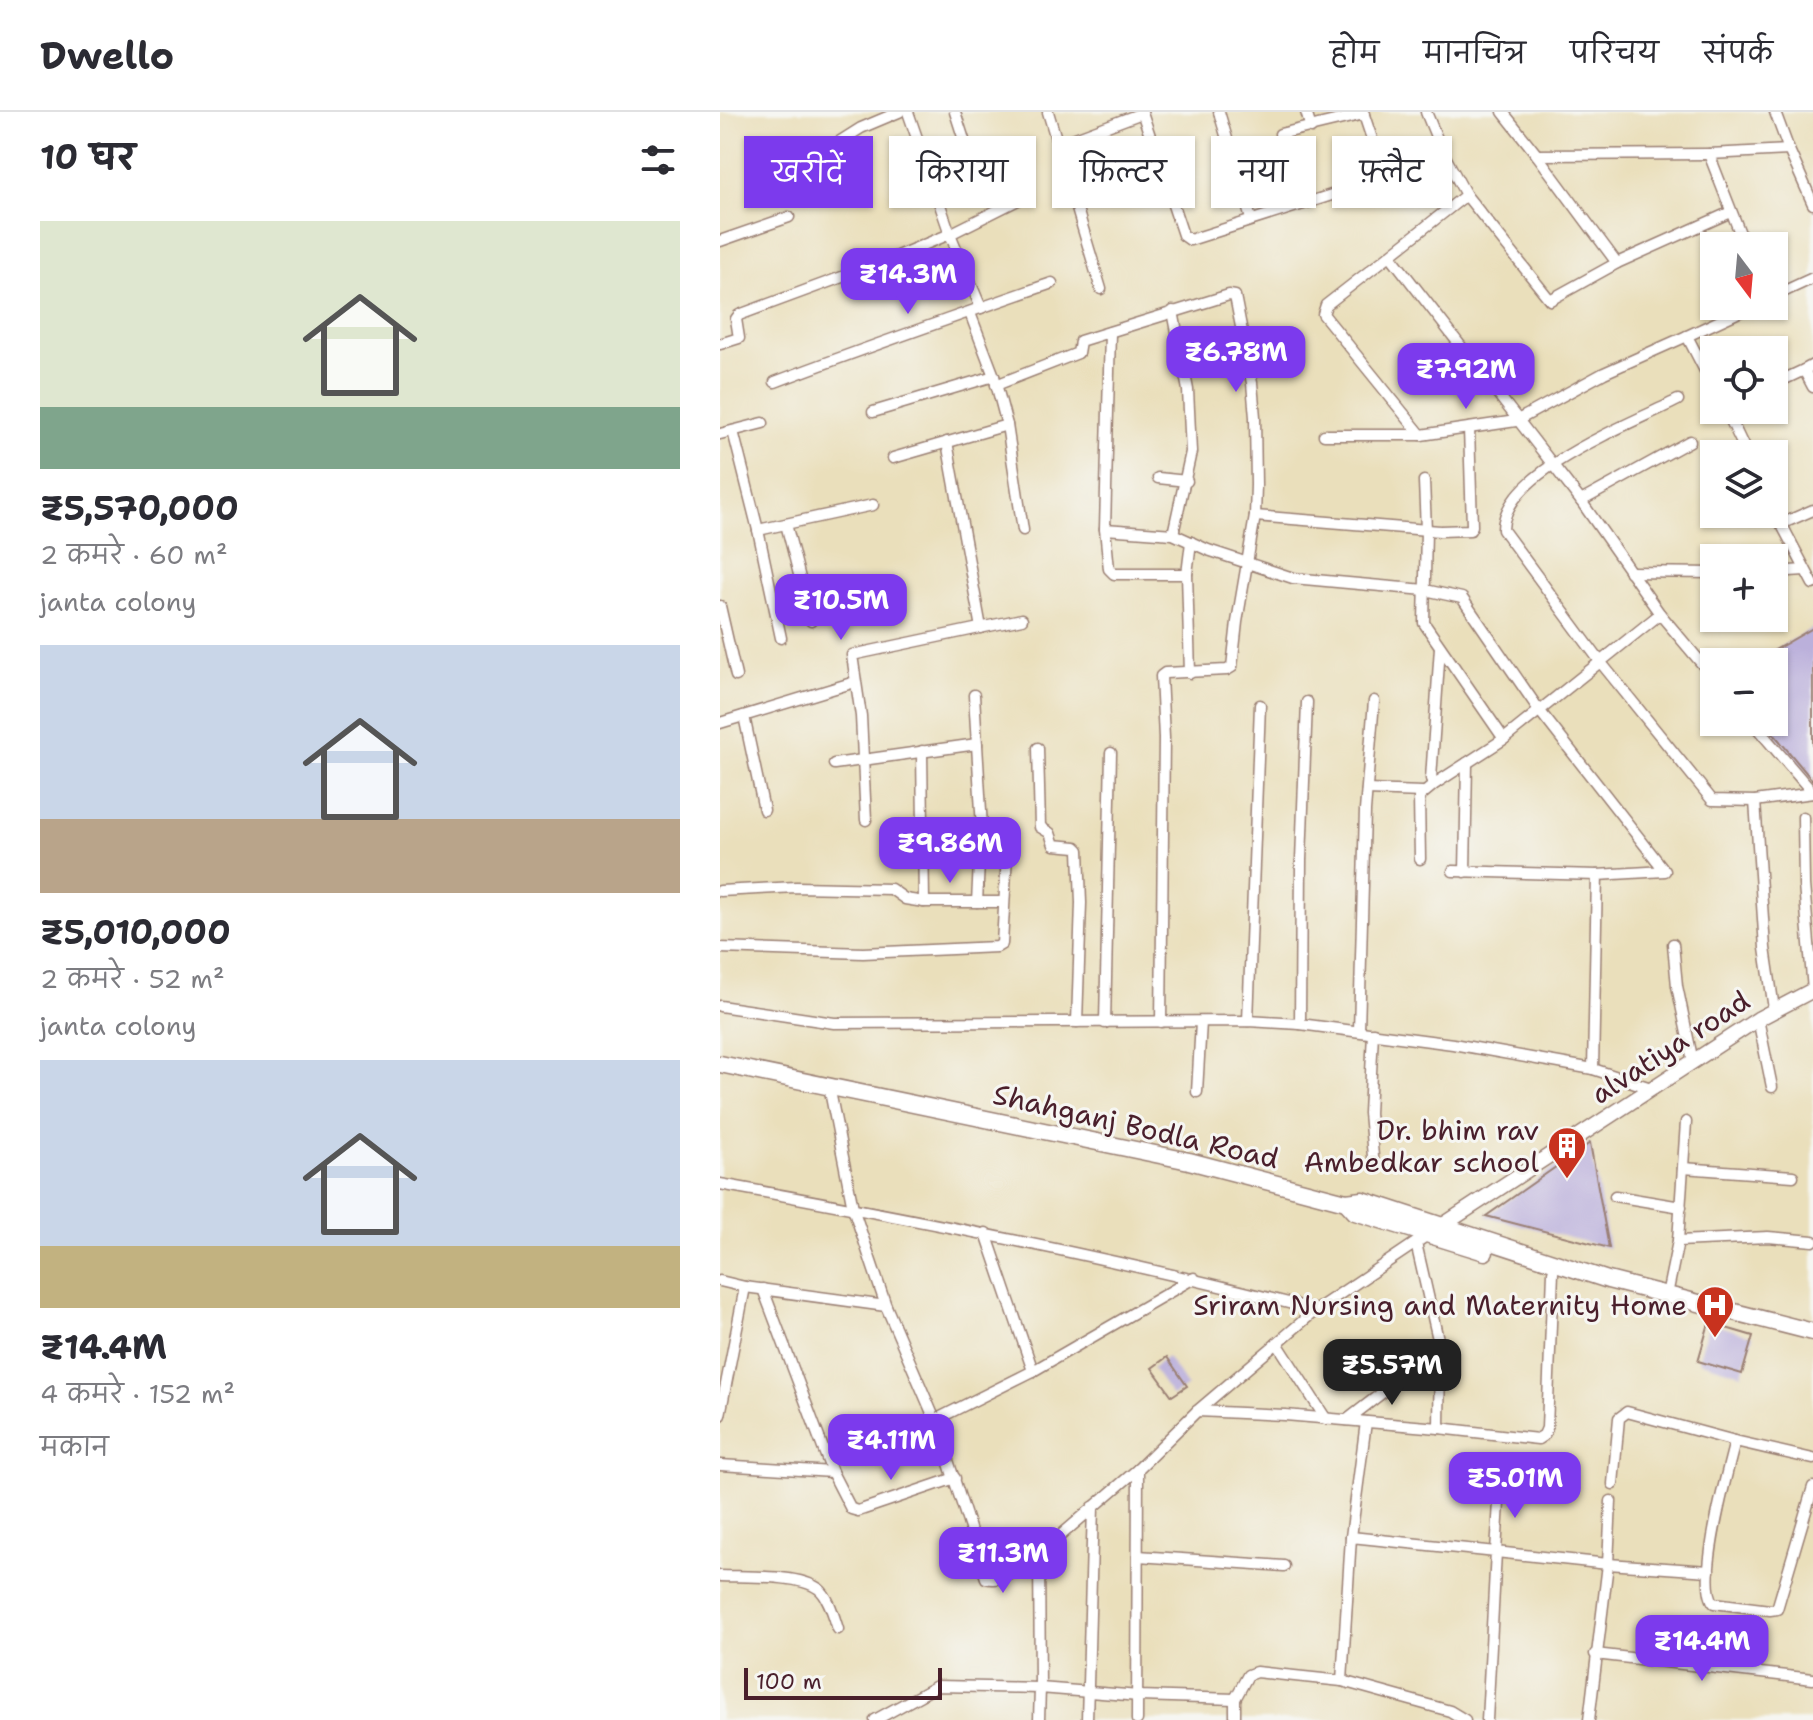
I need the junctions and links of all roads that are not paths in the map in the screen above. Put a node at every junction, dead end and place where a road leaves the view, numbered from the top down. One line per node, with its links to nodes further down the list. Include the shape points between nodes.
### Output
1 (899, 112): 14 (street)
2 (908, 112): 29 (street)
3 (955, 112): 15 (street)
4 (1048, 112): 16 (street)
5 (1219, 112): 27 (street)
6 (1306, 112): 12 (street)
7 (1426, 112): 21 (street)
8 (1503, 112): 20 (street)
9 (1775, 112): 18 (street)
10 (1142, 113): 17 (street); 27 (street, via 1185,239)
11 (1363, 113): 12 (street); 27 (street, via 1385,178)
12 (1311, 128): 13 (street)
13 (1280, 134)
14 (848, 136)
15 (963, 136)
16 (1056, 136)
17 (1080, 136)
18 (1789, 150): 19 (street); 22 (street)
19 (1709, 154): 20 (street); 25 (street)
20 (1537, 155): 32 (street)
21 (1466, 195): 31 (street); 32 (street, via 1550,300)
22 (1813, 204)
23 (1002, 208): 29 (street)
24 (1078, 208): 35 (street)
25 (1731, 212): 28 (street); 32 (street)
26 (789, 217): 30 (street)
27 (1251, 219)
28 (1739, 232)
29 (950, 234): 37 (street); 43 (street, via 739,315 739,338)
30 (720, 241)
31 (1390, 255): 52 (street); 59 (street, via 1322,311)
32 (1617, 263)
33 (1813, 278): 36 (street)
34 (1052, 283): 37 (street)
35 (1101, 289)
36 (1788, 290)
37 (981, 308): 39 (street)
38 (1173, 311): 41 (street); 65 (street, via 1188,390); 70 (street, via 1235,296 1252,383)
39 (970, 313): 47 (street); 48 (street)
40 (1722, 320): 42 (street)
41 (1110, 332): 47 (street, via 1079,342 1078,353); 74 (street)
42 (1687, 336): 44 (street); 52 (street)
43 (720, 344)
44 (1700, 361)
45 (1808, 367): 46 (street); 49 (street)
46 (1788, 377)
47 (995, 381): 51 (street); 54 (street)
48 (775, 382)
49 (1813, 387)
50 (1678, 400): 63 (street)
51 (873, 412)
52 (1516, 421): 55 (street); 63 (street)
53 (763, 423): 56 (street)
54 (1007, 425): 61 (street); 76 (street)
55 (1469, 428): 59 (street); 77 (street, via 1471,529)
56 (733, 431): 57 (street); 75 (street)
57 (720, 434)
58 (1324, 435): 59 (street)
59 (1421, 435)
60 (1690, 441): 67 (street)
61 (947, 442): 62 (street); 92 (street)
62 (893, 458)
63 (1551, 464): 67 (street); 96 (street, via 1527,483 1506,512 1503,530)
64 (1158, 478): 65 (street)
65 (1187, 481): 78 (street)
66 (1424, 481): 77 (street)
67 (1581, 501): 83 (street)
68 (873, 505): 72 (street)
69 (1813, 510): 71 (street)
70 (1255, 516): 77 (street); 80 (street)
71 (1788, 521)
72 (786, 524): 75 (street); 91 (street)
73 (1783, 528): 81 (street)
74 (1105, 529): 78 (street); 85 (street, via 1111,573)
75 (758, 530): 93 (street)
76 (1023, 530)
77 (1426, 530): 87 (street)
78 (1173, 534): 79 (street)
79 (1191, 542): 80 (street); 85 (street)
80 (1247, 564): 87 (street, via 1293,578); 97 (street, via 1232,667)
81 (1805, 570): 82 (street); 86 (street)
82 (1788, 571)
83 (1630, 572): 84 (street); 89 (street)
84 (1700, 573)
85 (1187, 574): 97 (street)
86 (1813, 584)
87 (1425, 590): 94 (street, via 1424,623); 104 (street, via 1462,598)
88 (720, 606): 98 (street)
89 (1660, 614): 95 (street); 96 (street)
90 (1022, 619): 92 (street)
91 (811, 621)
92 (981, 628): 99 (street, via 854,653)
93 (781, 638)
94 (1440, 647): 108 (street); 116 (street, via 1431,779)
95 (1700, 661)
96 (1602, 664): 104 (street); 119 (street, via 1712,800)
97 (1190, 673): 138 (street, via 1161,676)
98 (736, 676)
99 (855, 682): 105 (street); 113 (street)
100 (974, 695): 109 (street)
101 (1374, 701): 117 (street)
102 (1307, 702): 141 (street)
103 (1260, 705): 136 (street)
104 (1539, 710): 108 (street); 125 (street, via 1665,871)
105 (744, 716): 106 (street); 120 (street)
106 (720, 723)
107 (1764, 736): 119 (street, via 1813,793)
108 (1504, 739): 114 (street)
109 (977, 744): 111 (street); 123 (street)
110 (1038, 748): 137 (street, via 1040,827 1056,846 1079,850)
111 (922, 751): 113 (street); 127 (street)
112 (1111, 753): 140 (street)
113 (862, 760): 115 (street); 122 (street)
114 (1467, 763): 116 (street); 125 (street, via 1459,872)
115 (834, 764)
116 (1436, 783): 118 (street)
117 (1367, 790): 118 (street); 142 (street)
118 (1422, 792): 124 (street)
119 (1755, 801): 134 (street)
120 (764, 810)
121 (1803, 817): 132 (street)
122 (866, 820)
123 (981, 824): 128 (street); 129 (street, via 985,831 1008,836)
124 (1420, 859)
125 (1597, 875): 146 (street)
126 (720, 891): 127 (street, via 891,889 905,899)
127 (924, 902): 128 (street)
128 (977, 902): 129 (street)
129 (1003, 902): 131 (street, via 1003,941 997,947 863,953)
130 (1673, 944): 144 (street)
131 (720, 948)
132 (1813, 990): 134 (street, alvatiya road)
133 (720, 1006): 137 (street, via 834,1023)
134 (1774, 1009): 135 (street, alvatiya road)
135 (1758, 1019): 144 (street, alvatiya road); 148 (street)
136 (1248, 1021): 139 (street); 141 (street)
137 (1077, 1022): 140 (street)
138 (1161, 1022): 139 (street); 140 (street)
139 (1201, 1022): 150 (street)
140 (1105, 1023)
141 (1300, 1024): 142 (street)
142 (1359, 1031): 143 (street)
143 (1373, 1033): 146 (street); 152 (street, via 1369,1113)
144 (1693, 1062): 149 (street, alvatiya road)
145 (720, 1064): 147 (main road, Shahganj Bodla Road)
146 (1593, 1069): 149 (street)
147 (829, 1086): 158 (street); 160 (main road, Shahganj Bodla Road, via 1189,1161 1346,1202 1355,1212)
148 (1772, 1087)
149 (1654, 1089): 160 (street, alvatiya road)
150 (1197, 1092)
151 (1686, 1122): 153 (street)
152 (1374, 1167)
153 (1683, 1168): 154 (street); 157 (street)
154 (1793, 1176)
155 (720, 1184): 158 (street)
156 (1615, 1196): 157 (street)
157 (1681, 1207): 161 (street)
158 (853, 1208): 159 (street); 169 (street)
159 (986, 1233): 164 (street); 175 (street)
160 (1427, 1235): 163 (main road); 168 (main road); 170 (street); 174 (street)
161 (1678, 1241): 162 (street); 168 (street)
162 (1813, 1241)
163 (1553, 1272): 172 (main road); 182 (street, via 1544,1435 1538,1439)
164 (1194, 1278): 170 (street); 175 (street)
165 (720, 1281): 166 (street)
166 (745, 1287): 167 (street); 177 (street)
167 (763, 1289): 169 (street); 187 (street)
168 (1667, 1295): 171 (main road)
169 (886, 1306): 179 (street)
170 (1316, 1310): 173 (street)
171 (1813, 1332)
172 (1813, 1342)
173 (1277, 1343): 176 (street); 178 (street)
174 (1440, 1348): 180 (street); 182 (street)
175 (1033, 1371): 179 (street)
176 (1197, 1411): 178 (street); 186 (street)
177 (720, 1415)
178 (1326, 1419): 180 (street)
179 (935, 1420): 188 (street)
180 (1347, 1420): 181 (street)
181 (1366, 1422): 182 (street); 194 (street)
182 (1439, 1428)
183 (1735, 1441): 184 (street); 189 (street, via 1627,1412 1619,1418); 200 (street)
184 (1813, 1459)
185 (720, 1465): 187 (street)
186 (1138, 1469): 193 (street); 197 (street)
187 (832, 1472): 188 (street, via 854,1511)
188 (955, 1478): 196 (street, via 986,1578 1013,1573)
189 (1613, 1484)
190 (1500, 1486): 195 (street)
191 (1813, 1487): 200 (street, via 1777,1609 1714,1603)
192 (1611, 1501): 198 (street)
193 (1093, 1507): 196 (street); 207 (street)
194 (1351, 1537): 195 (street); 205 (street)
195 (1496, 1552): 198 (street); 217 (street)
196 (1039, 1554): 206 (street)
197 (1138, 1556): 199 (street); 208 (street)
198 (1608, 1564): 200 (street); 203 (street)
199 (1284, 1566)
200 (1709, 1571)
201 (720, 1576): 202 (street, via 793,1580 817,1587)
202 (838, 1629)
203 (1595, 1654): 204 (street); 218 (street)
204 (1813, 1679)
205 (1342, 1681): 209 (street, via 1256,1672 1248,1675); 210 (street)
206 (1040, 1688): 207 (street); 211 (street, via 937,1686); 212 (street)
207 (1088, 1692): 208 (street); 213 (street)
208 (1139, 1696): 209 (street); 214 (street)
209 (1235, 1699): 215 (street)
210 (1449, 1715): 216 (street)
211 (875, 1720)
212 (1039, 1720)
213 (1087, 1720)
214 (1137, 1720)
215 (1235, 1720)
216 (1465, 1720)
217 (1487, 1720)
218 (1589, 1720)

